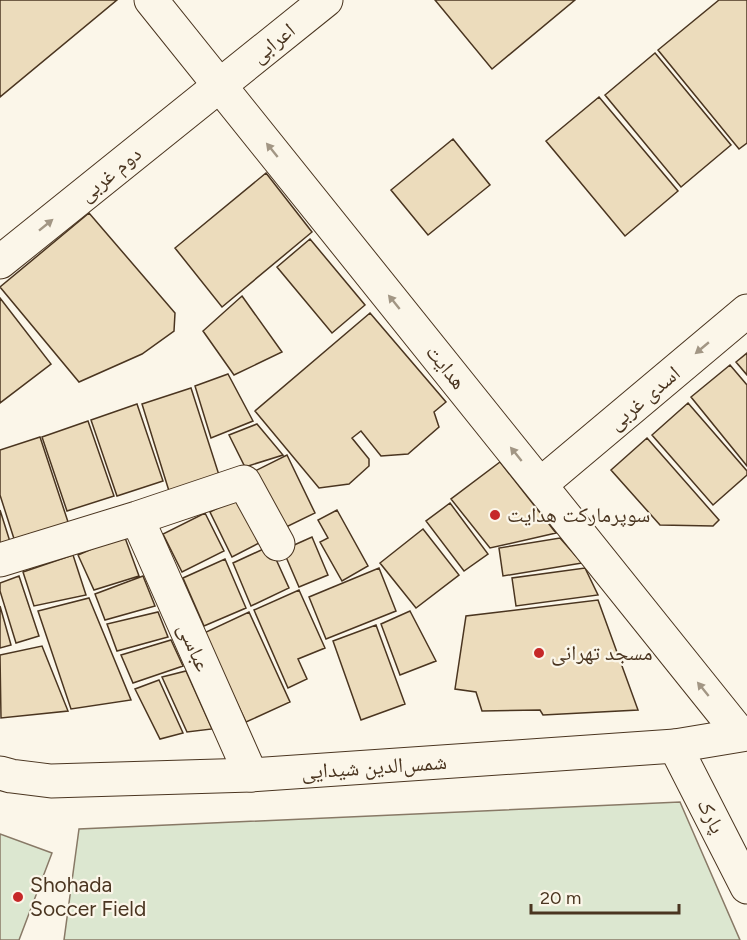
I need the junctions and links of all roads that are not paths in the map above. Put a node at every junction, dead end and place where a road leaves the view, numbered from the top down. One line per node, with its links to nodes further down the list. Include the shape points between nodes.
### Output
1 (151, 0): 3 (street, هدایت)
2 (326, 0): 3 (street, اعرابی)
3 (220, 86): 4 (street, دوم غربی, one-way to 3); 6 (street, هدایت, one-way to 3)
4 (0, 262)
5 (747, 311): 6 (street, اسدی غربی, one-way to 6)
6 (541, 484): 10 (street, هدایت, one-way to 6)
7 (137, 518): 8 (street, via 244,482); 9 (street); 13 (street, عباسی)
8 (278, 544)
9 (0, 560)
10 (743, 734): 11 (street, شمس‌الدین شیدایی)
11 (675, 746): 13 (street, شمس‌الدین شیدایی); 14 (street, پارک)
12 (0, 773): 13 (street, شمس‌الدین شیدایی, via 51,781)
13 (251, 775)
14 (747, 886)

